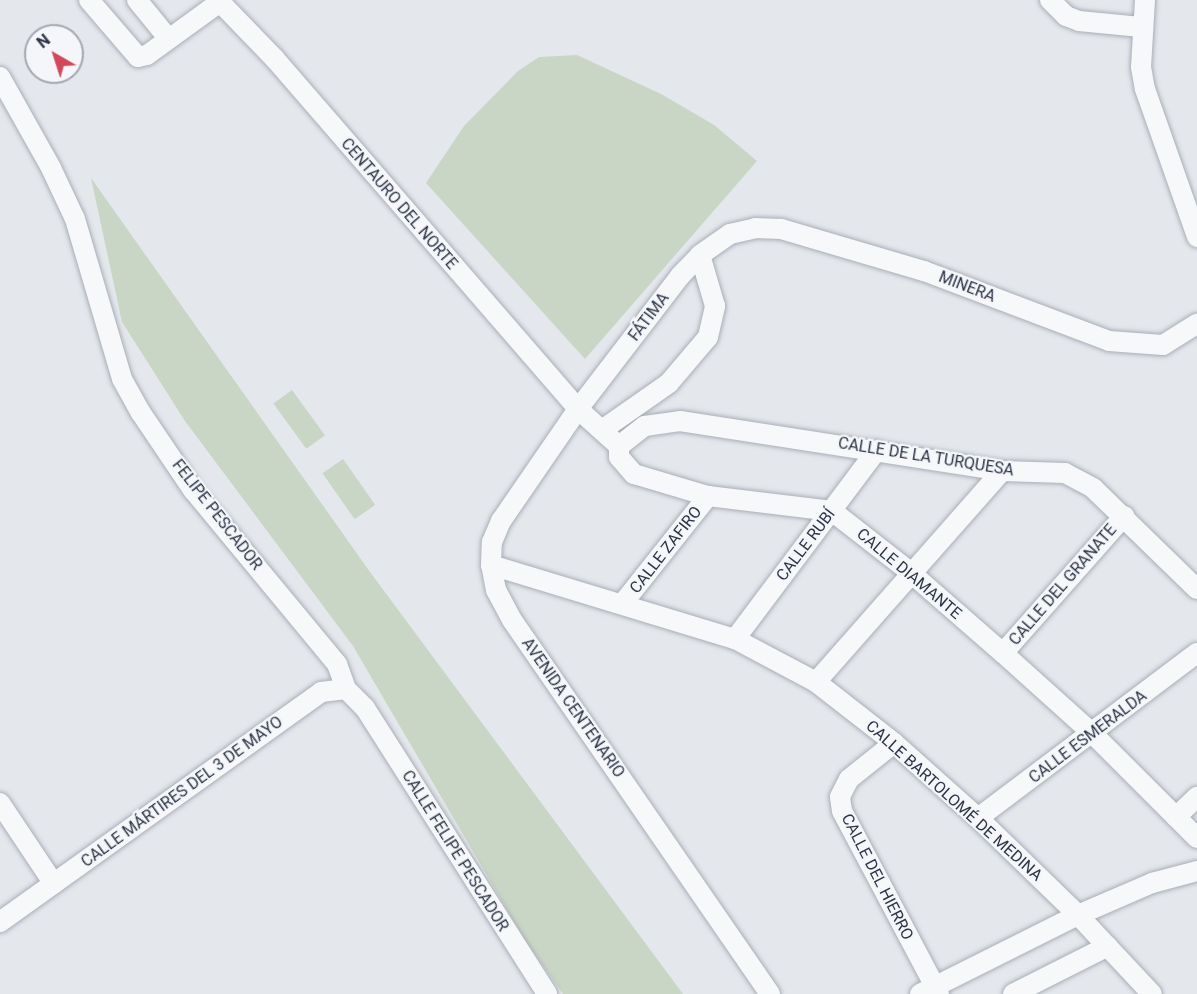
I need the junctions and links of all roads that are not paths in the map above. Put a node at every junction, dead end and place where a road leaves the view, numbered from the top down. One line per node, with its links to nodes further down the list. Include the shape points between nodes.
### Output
1 (89, 0): 7 (street, via 138,57 147,55)
2 (137, 0): 7 (street)
3 (1050, 0): 6 (street, via 1066,16 1079,21)
4 (1145, 0): 6 (street)
5 (219, 1): 7 (street); 15 (street, CENTAURO DEL NORTE, via 275,59)
6 (1141, 27): 9 (street, via 1145,89)
7 (168, 38)
8 (0, 77): 31 (street, FELIPE PESCADOR, via 47,159 75,219 122,379 141,413 193,490 337,663)
9 (1176, 172): 10 (street); 12 (street)
10 (1197, 190)
11 (730, 234): 13 (street, FÁTIMA); 14 (street, MINERA, via 755,228 781,229 924,271 1108,341 1163,345)
12 (1197, 237)
13 (700, 255): 15 (street, FÁTIMA); 16 (street, via 715,306 708,337 669,382)
14 (1197, 324)
15 (578, 409): 16 (street); 23 (street, AVENIDA CENTENARIO, via 501,521 492,542)
16 (602, 430): 17 (street)
17 (619, 446): 18 (street, CALLE DE LA TURQUESA, via 645,426 680,421); 20 (street, via 620,457 634,474)
18 (877, 450): 19 (street, CALLE DE LA TURQUESA); 21 (street, CALLE RUBÍ)
19 (1002, 471): 22 (street, CALLE DE LA TURQUESA, via 1065,473 1093,488); 24 (street)
20 (708, 496): 21 (street); 26 (street, CALLE ZAFIRO)
21 (832, 511): 24 (street, CALLE DIAMANTE); 27 (street, CALLE RUBÍ)
22 (1124, 516): 25 (street, CALLE DE LA TURQUESA); 28 (street, CALLE DEL GRANATE)
23 (491, 565): 26 (street, CALLE BARTOLOMÉ DE MEDINA); 46 (street, AVENIDA CENTENARIO, via 496,590 512,620)
24 (910, 572): 28 (street, CALLE DIAMANTE); 30 (street)
25 (1197, 589)
26 (623, 603): 27 (street, CALLE BARTOLOMÉ DE MEDINA)
27 (735, 639): 30 (street, CALLE BARTOLOMÉ DE MEDINA)
28 (1003, 653): 32 (street, CALLE DIAMANTE)
29 (1197, 653): 32 (street, CALLE ESMERALDA)
30 (816, 682): 33 (street, CALLE BARTOLOMÉ DE MEDINA)
31 (346, 689): 40 (street, CALLE MÁRTIRES DEL 3 DE MAYO, via 321,692); 45 (street, CALLE FELIPE PESCADOR, via 365,708)
32 (1093, 735): 36 (street, CALLE DIAMANTE); 37 (street, CALLE ESMERALDA)
33 (894, 743): 37 (street, CALLE BARTOLOMÉ DE MEDINA); 44 (street, CALLE DEL HIERRO, via 849,779 840,797 842,811)
34 (1197, 797): 36 (street)
35 (0, 802): 40 (street)
36 (1176, 817): 38 (street, CALLE DIAMANTE)
37 (978, 818): 41 (street, CALLE BARTOLOMÉ DE MEDINA)
38 (1197, 838)
39 (1197, 871): 41 (street, via 1152,884)
40 (54, 884): 42 (street, CALLE MÁRTIRES DEL 3 DE MAYO)
41 (1078, 915): 43 (street, CALLE BARTOLOMÉ DE MEDINA); 44 (street)
42 (0, 922)
43 (1108, 946): 47 (street); 48 (street, CALLE BARTOLOMÉ DE MEDINA)
44 (931, 992)
45 (547, 994)
46 (770, 994)
47 (1013, 994)
48 (1152, 994)

